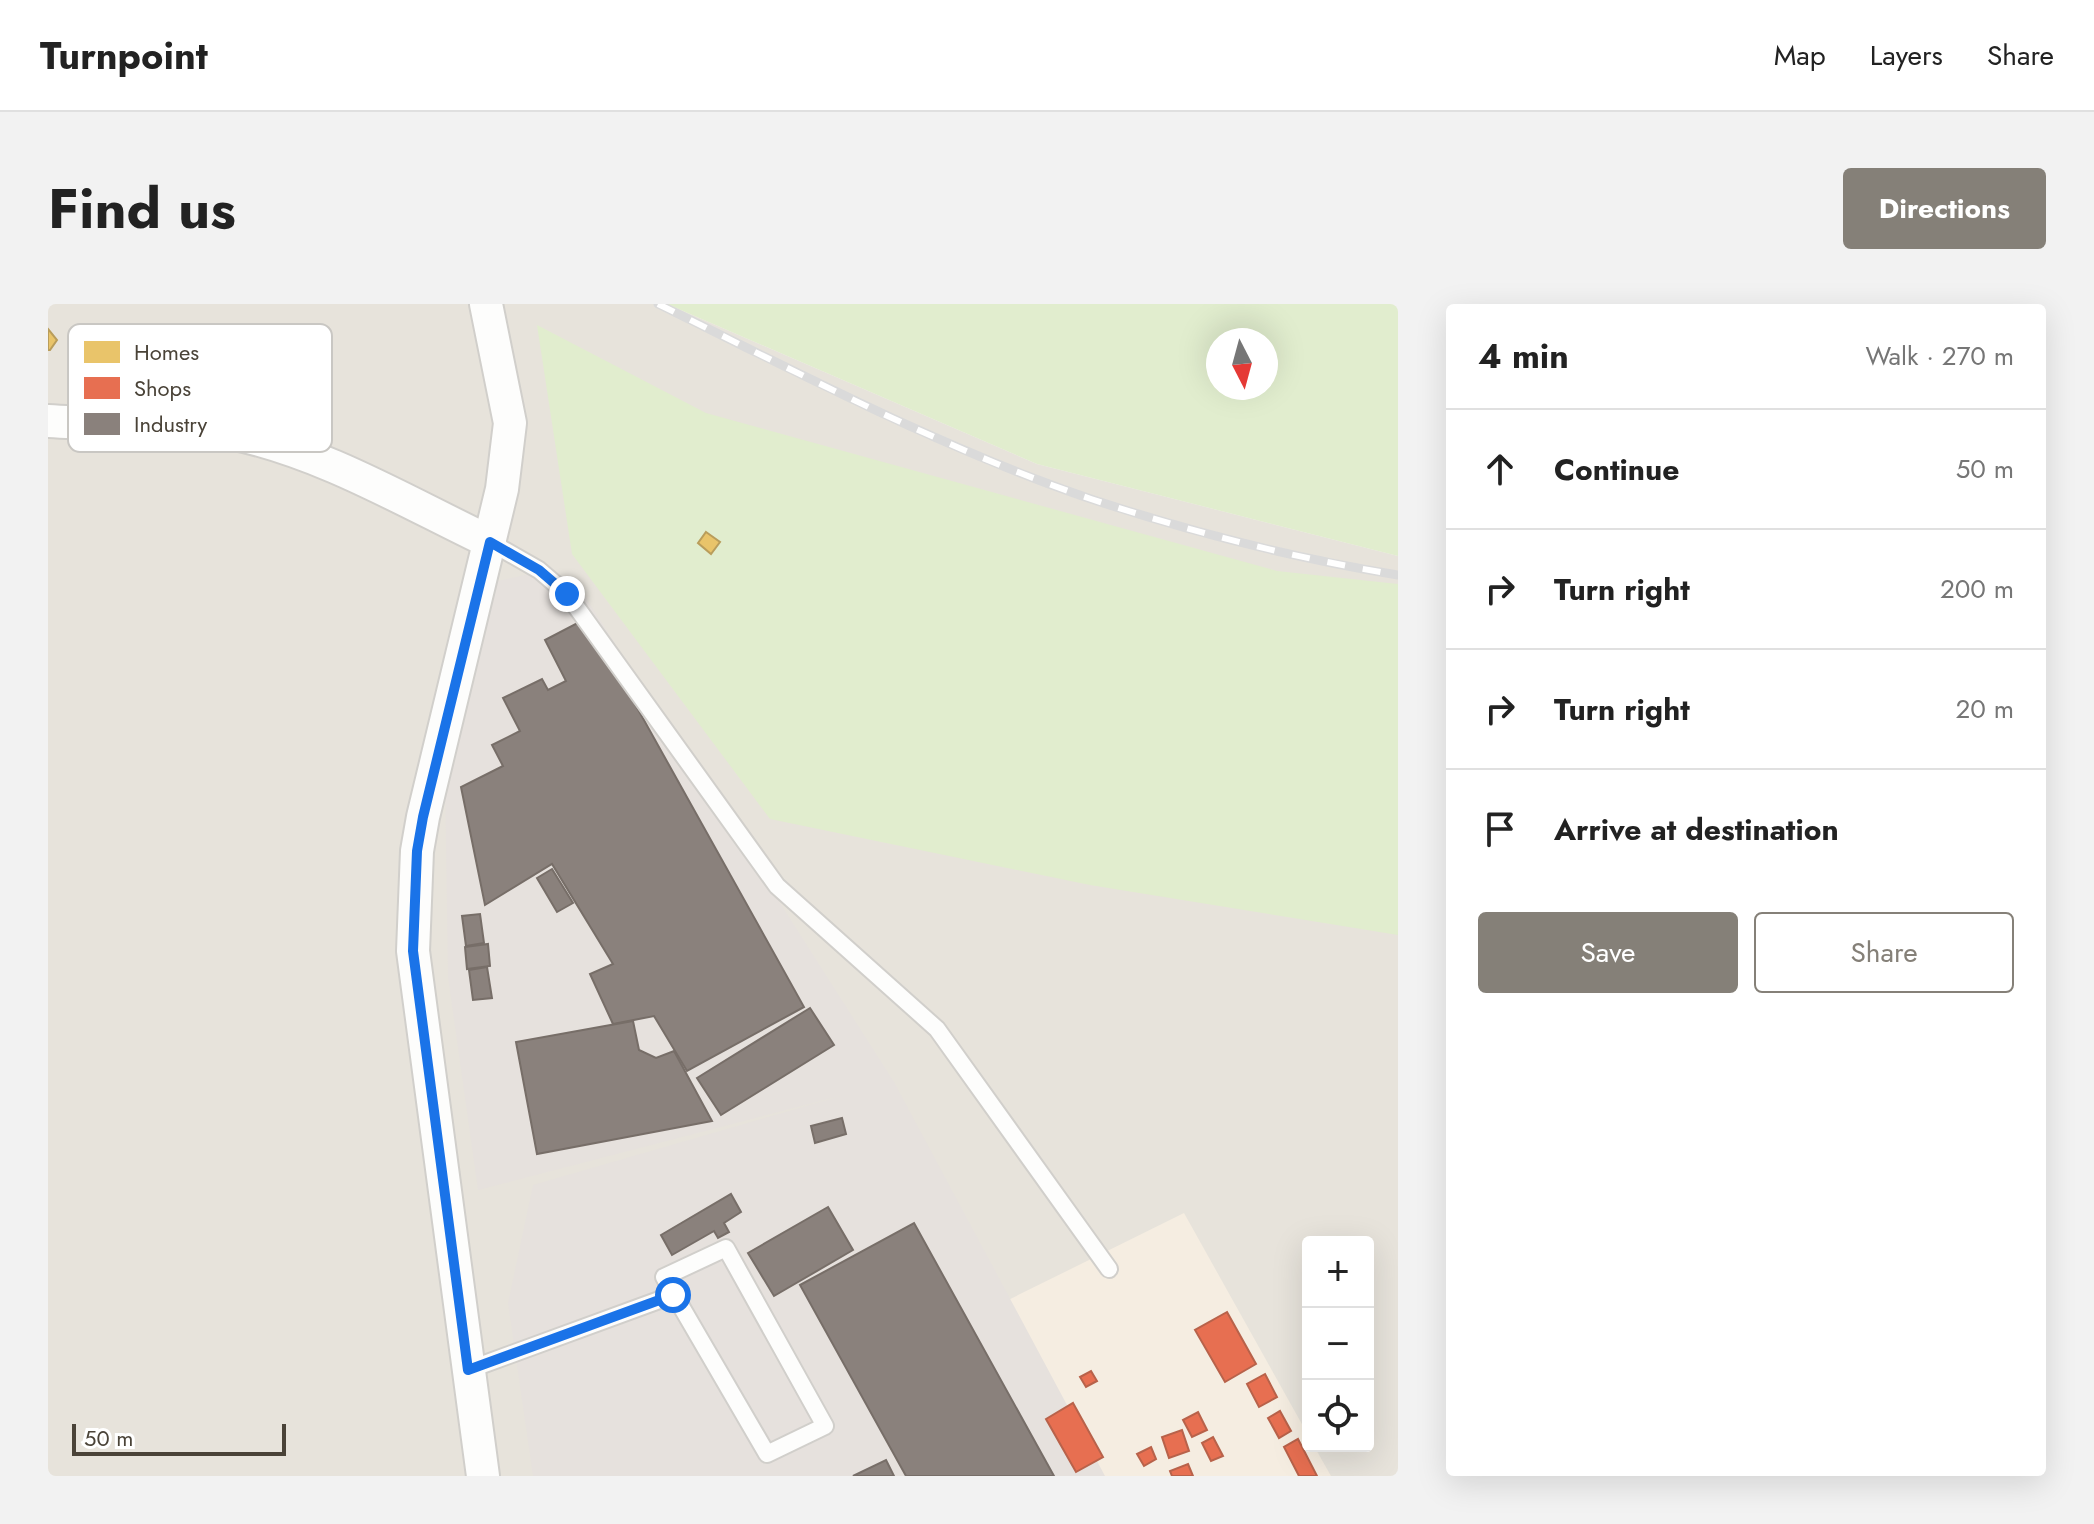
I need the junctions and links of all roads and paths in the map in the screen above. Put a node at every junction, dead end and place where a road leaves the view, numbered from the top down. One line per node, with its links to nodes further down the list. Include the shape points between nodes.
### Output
1 (486, 304): 5 (street, via 510,423)
2 (48, 421): 3 (street)
3 (68, 422)
4 (299, 452): 5 (street)
5 (490, 542): 6 (lane, via 539,570 567,594 777,886 937,1029); 8 (street, via 423,817 413,951)
6 (1109, 1269)
7 (673, 1295): 7 (lane, via 664,1277 726,1248 825,1426 767,1454); 8 (lane)
8 (468, 1370): 9 (street)
9 (483, 1476)

